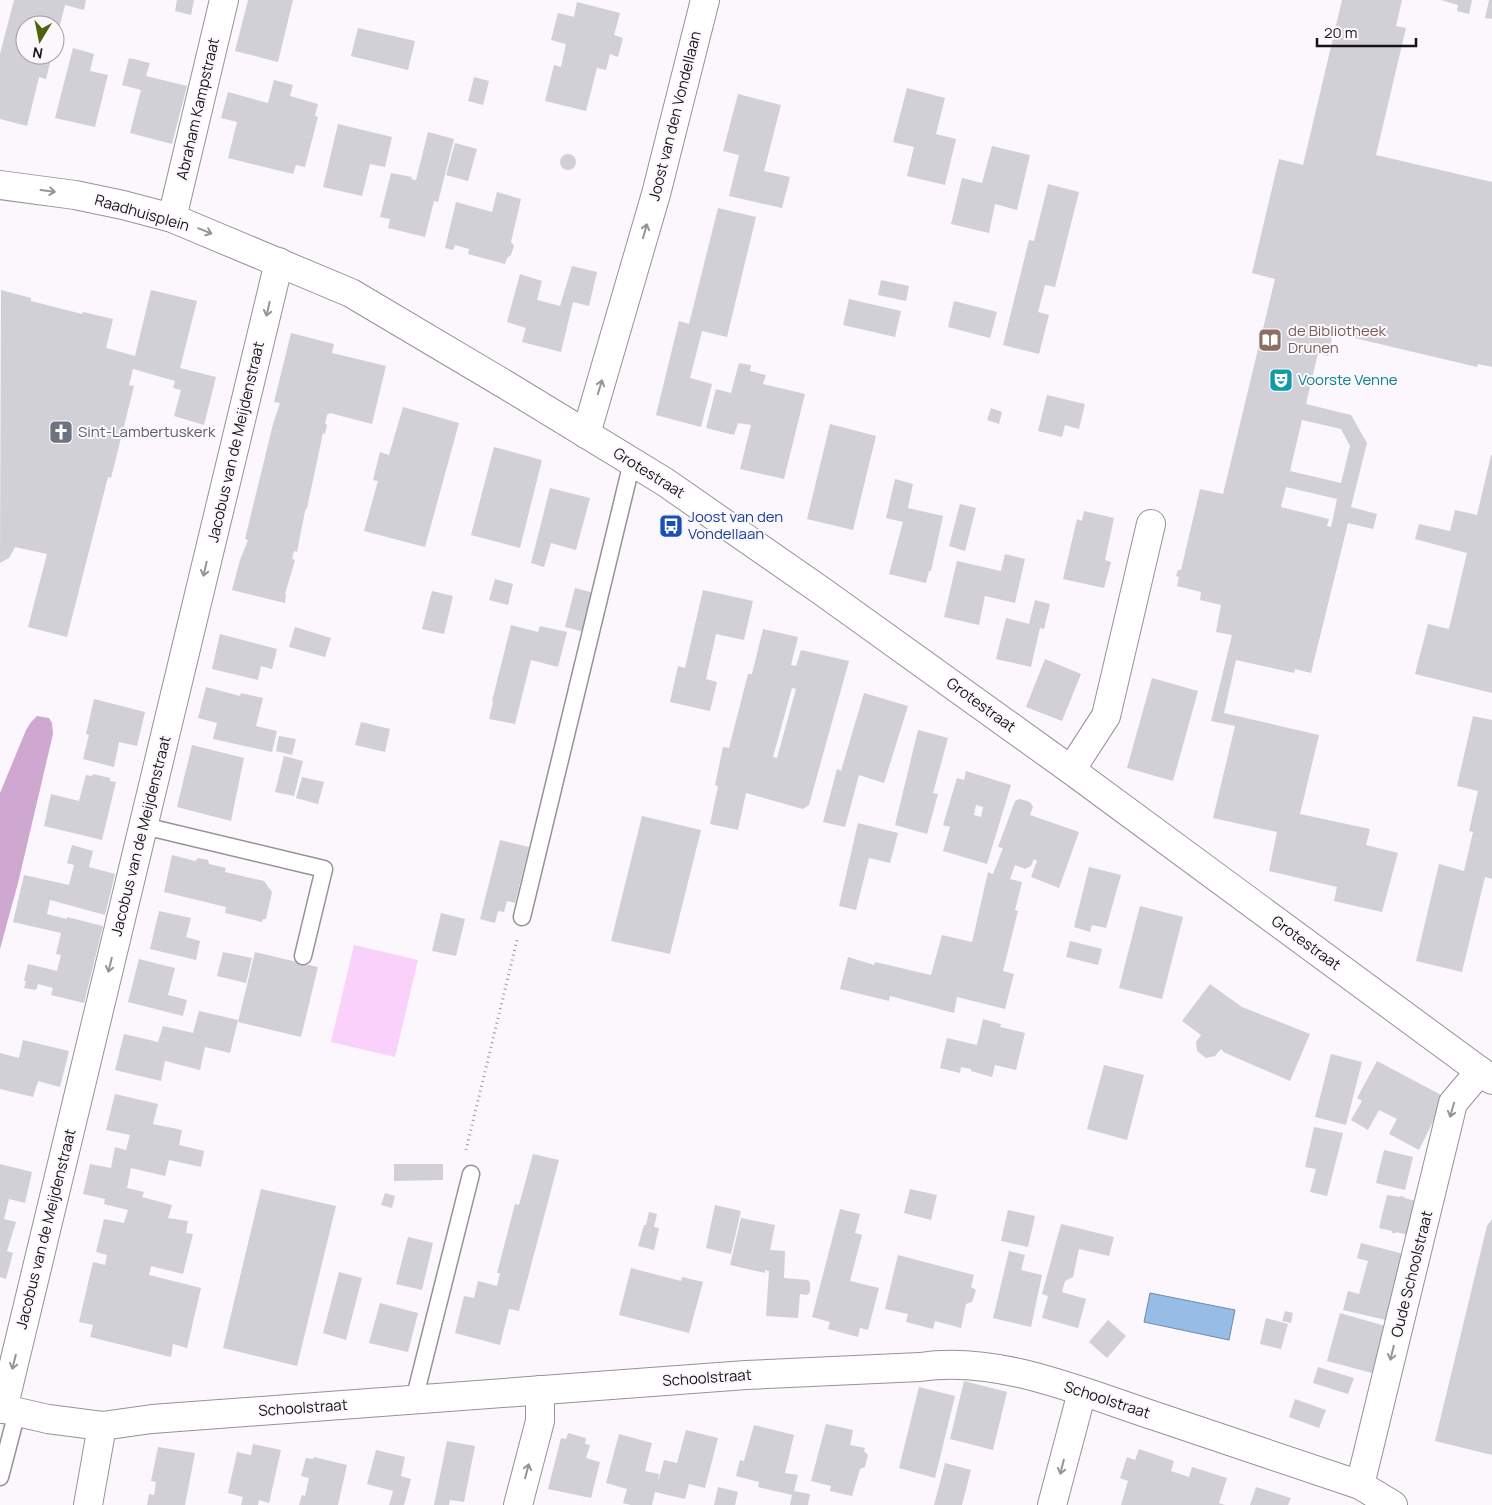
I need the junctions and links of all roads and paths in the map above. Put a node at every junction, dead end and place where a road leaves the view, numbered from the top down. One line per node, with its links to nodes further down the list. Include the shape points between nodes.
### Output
1 (224, 0): 4 (street, Abraham Kampstraat)
2 (705, 0): 6 (street, Joost van den Vondellaan, one-way to 2, via 656,194)
3 (0, 185): 4 (street, Raadhuisplein, one-way to 4, via 75,195)
4 (172, 218): 5 (street, Raadhuisplein, one-way to 5)
5 (279, 262): 6 (street, Grotestraat, via 351,293); 10 (street, Jacobus van de Meijdenstraat, one-way to 10)
6 (586, 434): 7 (street, Grotestraat)
7 (632, 462): 9 (street, Grotestraat, via 823,592); 11 (lane)
8 (1151, 524): 9 (street, via 1106,716)
9 (1071, 770): 13 (street, Grotestraat)
10 (144, 826): 12 (lane, via 324,869); 18 (street, Jacobus van de Meijdenstraat, one-way to 18)
11 (522, 917): 14 (path, via 466,1148)
12 (303, 956)
13 (1486, 1075): 21 (street, Oude Schoolstraat, one-way to 21, via 1453,1103)
14 (471, 1174): 17 (lane)
15 (540, 1390): 16 (street, Schoolstraat, via 956,1364 1007,1369); 17 (street, Schoolstraat); 23 (street, one-way to 15, via 540,1421)
16 (1082, 1392): 21 (street, Schoolstraat); 24 (street, one-way to 24)
17 (414, 1400): 19 (street, Schoolstraat, via 152,1419)
18 (6, 1410): 19 (street, Schoolstraat); 20 (lane)
19 (102, 1426): 22 (street)
20 (0, 1477)
21 (1360, 1485): 25 (street, Schoolstraat)
22 (88, 1505)
23 (518, 1505)
24 (1052, 1505)
25 (1393, 1505)

